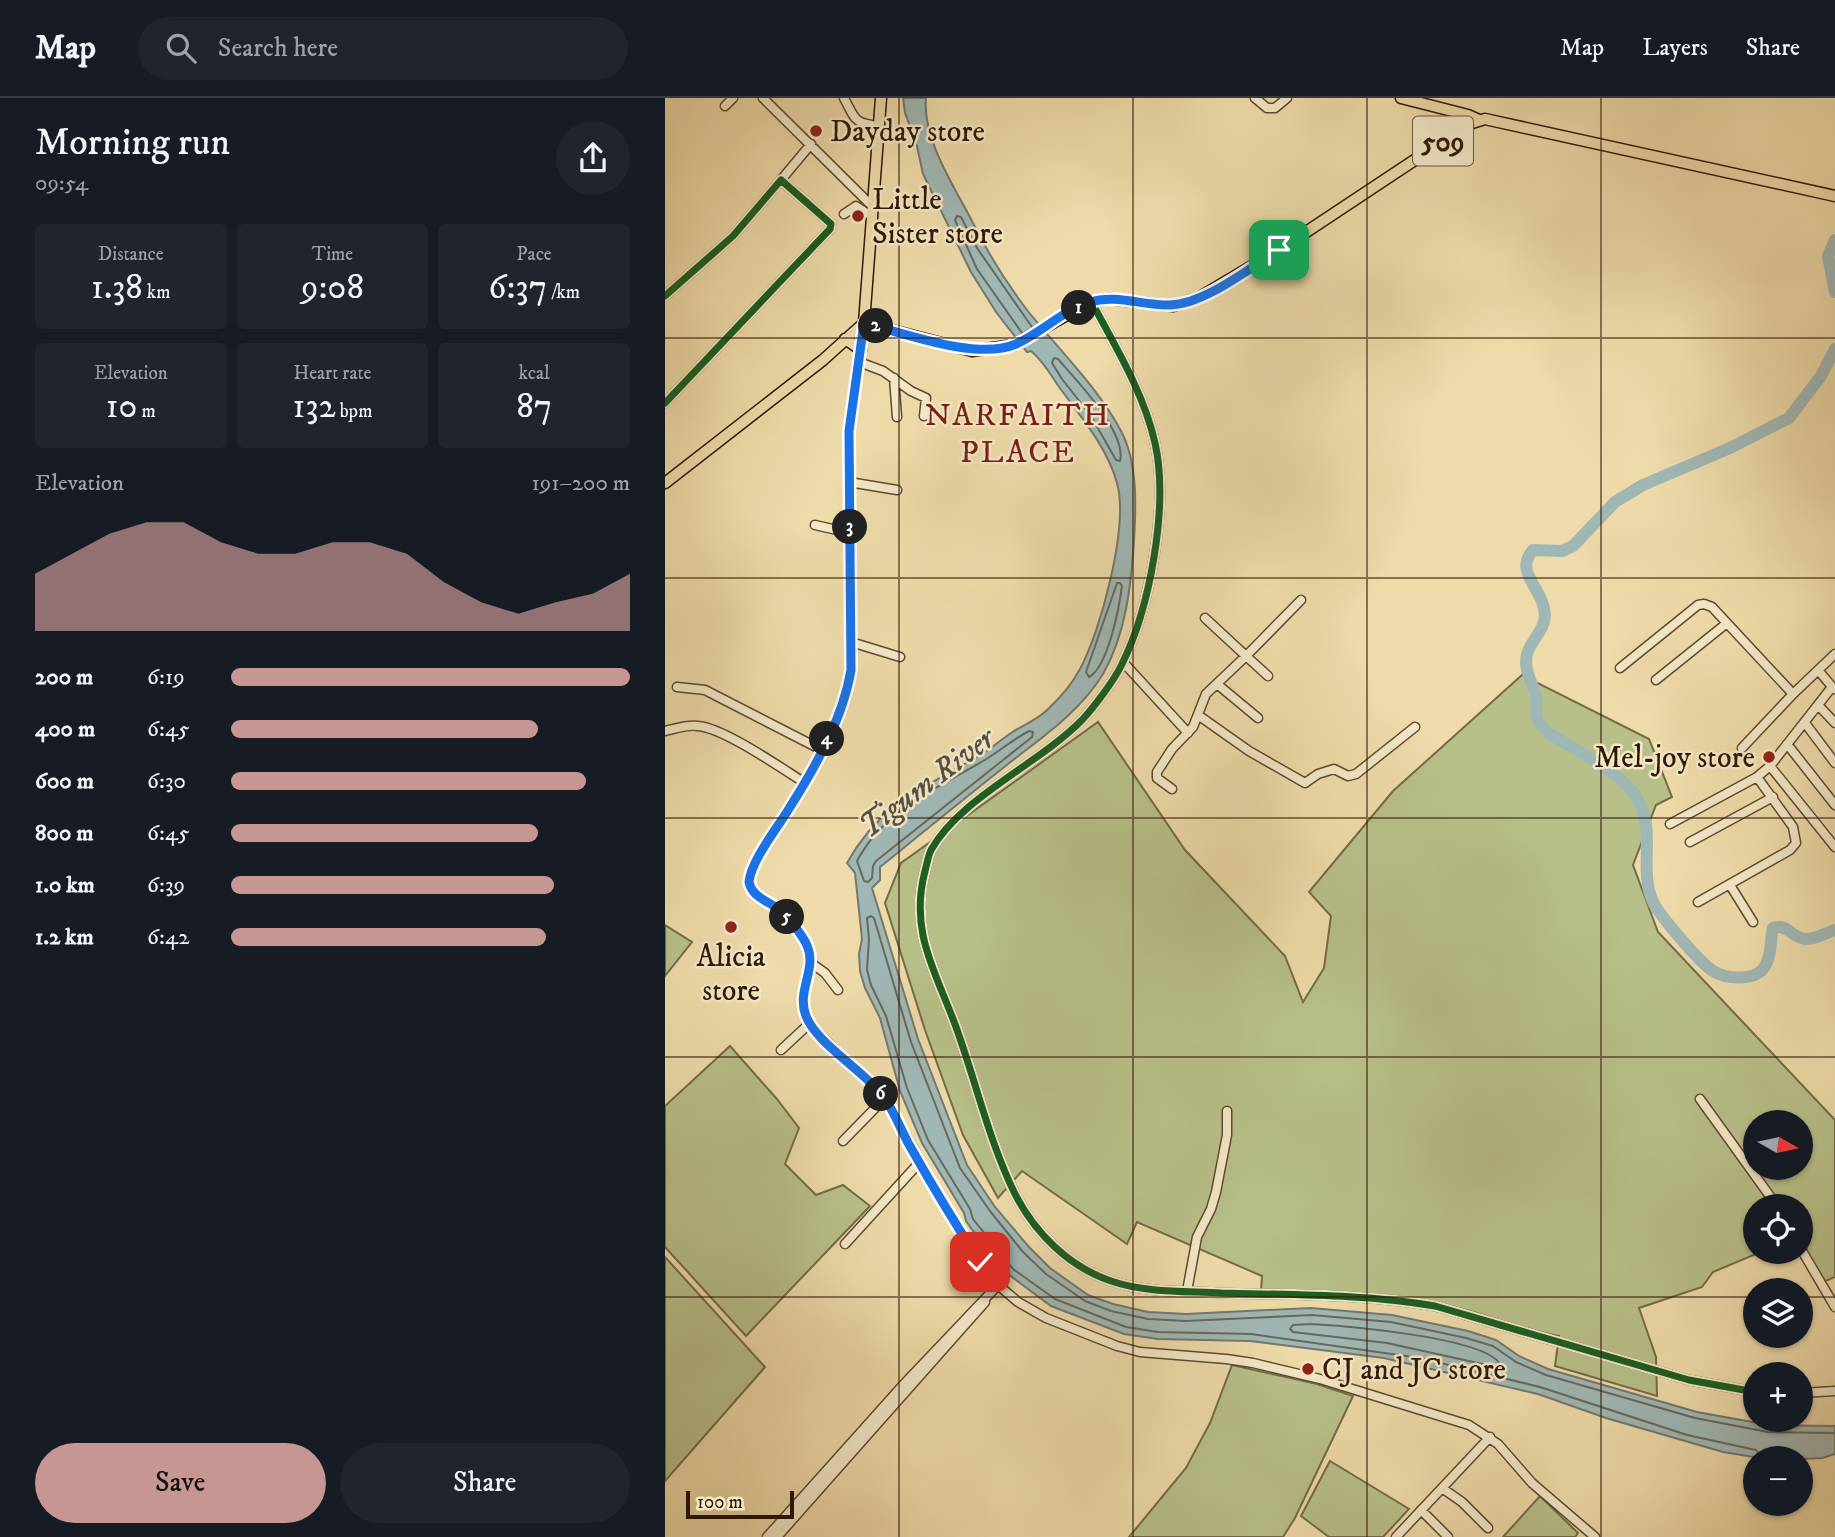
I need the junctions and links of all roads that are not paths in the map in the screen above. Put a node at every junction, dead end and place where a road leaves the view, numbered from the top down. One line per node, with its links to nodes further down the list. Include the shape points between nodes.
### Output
1 (733, 98): 8 (street)
2 (763, 98): 11 (street)
3 (844, 98): 10 (street, via 855,120)
4 (881, 98): 10 (main road)
5 (1255, 98): 6 (street, via 1267,108 1275,108)
6 (1287, 98)
7 (1401, 98): 9 (main road)
8 (725, 106)
9 (1479, 120): 13 (main road, 509); 17 (main road, 509, via 1198,299 1173,306 1110,299)
10 (880, 126): 14 (main road)
11 (811, 145): 12 (street); 14 (street)
12 (781, 180): 16 (street, via 738,232); 23 (street, via 831,224 830,229)
13 (1833, 193)
14 (874, 213): 15 (street, via 856,206); 18 (main road)
15 (844, 214)
16 (665, 296)
17 (1088, 303): 18 (main road, 509, via 1014,345 972,351); 38 (street, via 1146,410 1156,446 1160,508 1151,572)
18 (864, 323): 19 (main road); 20 (street)
19 (845, 339): 20 (main road); 27 (main road)
20 (861, 350): 21 (street)
21 (859, 362): 22 (street); 26 (street, via 849,418)
22 (894, 378): 24 (street, via 926,398); 25 (street)
23 (665, 403)
24 (925, 416)
25 (897, 417)
26 (849, 482): 28 (street); 30 (street)
27 (665, 483)
28 (897, 490)
29 (815, 525): 30 (street)
30 (850, 533): 34 (street)
31 (1301, 600): 36 (street)
32 (1205, 618): 36 (street)
33 (1727, 623): 39 (street, via 1708,604 1698,606); 42 (street); 46 (street)
34 (851, 642): 37 (street); 57 (street, via 849,685)
35 (1835, 654): 40 (street)
36 (1246, 656): 41 (street); 43 (street)
37 (900, 657)
38 (1123, 662): 54 (street); 84 (street, via 1082,719 961,813 930,851 920,892 921,934 1001,1160 1037,1229 1062,1255 1109,1281 1149,1290)
39 (1620, 668)
40 (1818, 670): 45 (street); 46 (street)
41 (1268, 676)
42 (1656, 680)
43 (1217, 684): 48 (street, via 1206,694); 49 (street)
44 (677, 687): 57 (street, via 705,690)
45 (1833, 688): 47 (street)
46 (1794, 694): 56 (street)
47 (1818, 705): 50 (street); 51 (street)
48 (1198, 715): 52 (street, via 1305,783 1334,769 1348,776 1356,774); 54 (street)
49 (1258, 718)
50 (1805, 723): 55 (street); 58 (street)
51 (1835, 723)
52 (1415, 727)
53 (665, 731): 61 (street, via 705,727)
54 (1188, 733): 62 (street, via 1157,772 1157,778)
55 (1787, 744): 59 (street); 64 (street)
56 (1742, 748)
57 (822, 750): 61 (street)
58 (1835, 763)
59 (1770, 766): 60 (street); 67 (street)
60 (1758, 777): 63 (street); 65 (street)
61 (805, 783): 71 (street, via 749,882 755,895 782,911 804,939)
62 (1171, 789)
63 (1773, 797): 66 (street); 68 (street, via 1793,827 1796,843)
64 (1835, 805)
65 (1670, 824)
66 (1690, 842)
67 (1835, 847)
68 (1730, 885): 69 (street); 70 (street)
69 (1699, 902)
70 (1753, 922)
71 (811, 963): 72 (street); 73 (street, via 803,1006)
72 (838, 989)
73 (810, 1023): 74 (street); 75 (street)
74 (781, 1050)
75 (885, 1098): 78 (street); 79 (street)
76 (1700, 1099): 80 (street)
77 (1227, 1111): 84 (street, via 1216,1192 1197,1237)
78 (843, 1141)
79 (919, 1163): 81 (street); 83 (street)
80 (1768, 1194)
81 (845, 1244)
82 (1810, 1264): 86 (street)
83 (998, 1285): 85 (street); 90 (street, via 1046,1318 1117,1346 1226,1359 1320,1379 1469,1425)
84 (1187, 1291): 87 (street, via 1369,1298 1435,1306 1679,1378)
85 (991, 1294): 96 (street); 97 (street)
86 (1835, 1307)
87 (1743, 1390)
88 (1835, 1391): 89 (street)
89 (1813, 1392)
90 (1490, 1437): 91 (street); 95 (street, via 1532,1483)
91 (1442, 1488): 92 (street); 93 (street)
92 (1421, 1510): 94 (street); 98 (street)
93 (1487, 1528)
94 (1400, 1536)
95 (1593, 1536)
96 (767, 1537)
97 (777, 1537)
98 (1448, 1537)

